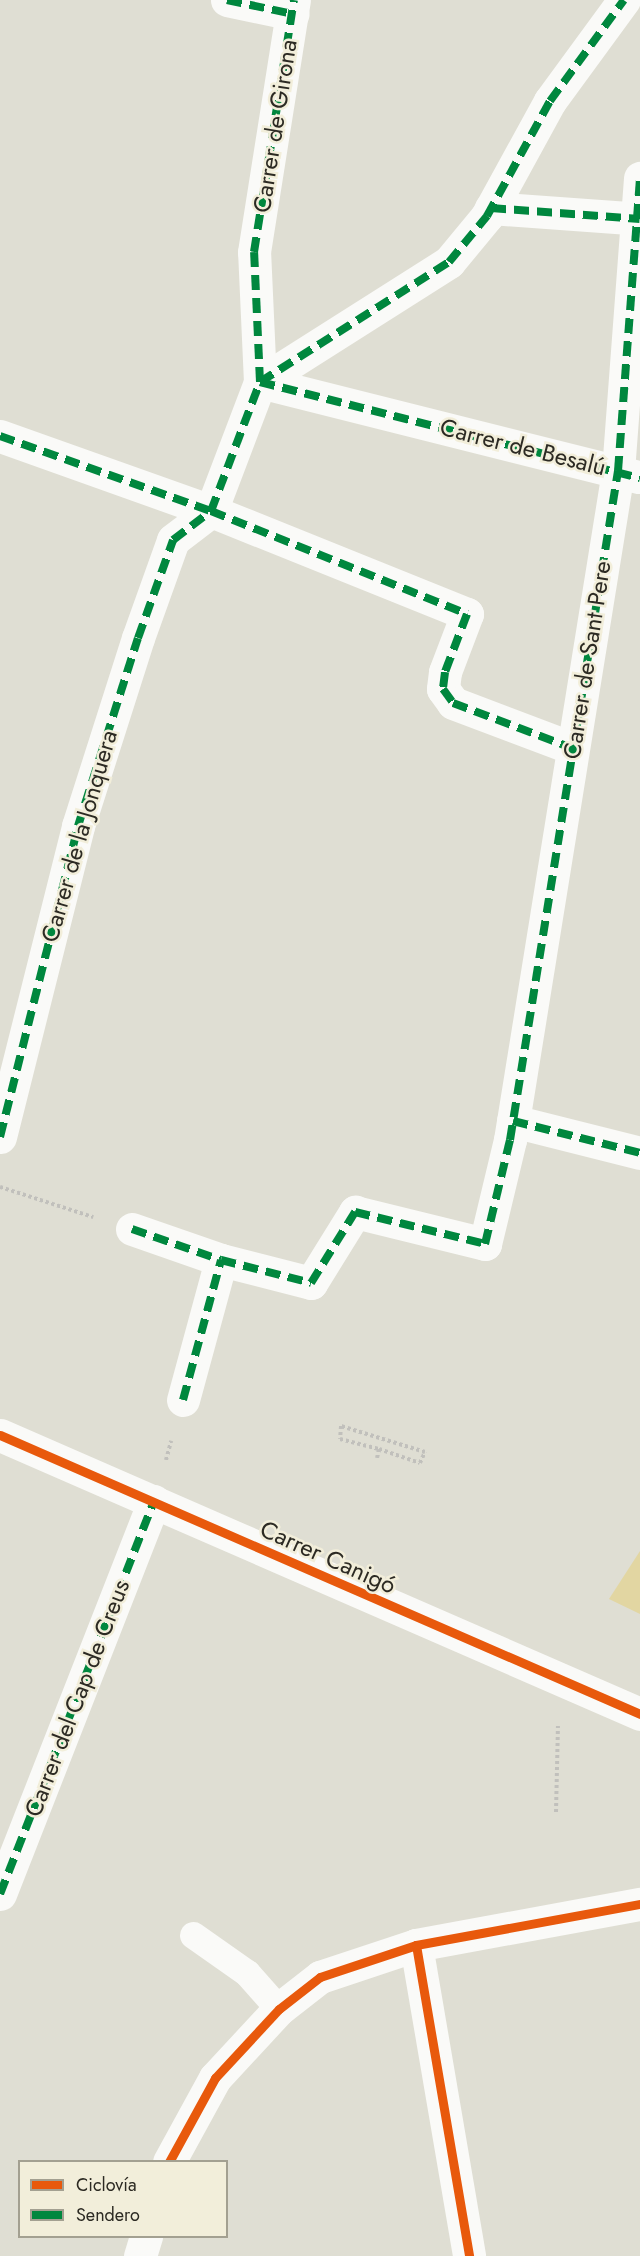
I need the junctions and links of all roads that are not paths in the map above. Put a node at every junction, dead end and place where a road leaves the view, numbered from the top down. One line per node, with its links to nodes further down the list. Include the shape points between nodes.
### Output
1 (227, 0): 3 (street)
2 (624, 0): 5 (street, via 550,101)
3 (293, 7): 7 (street, Carrer de Girona, via 254,252)
4 (640, 178): 6 (street, Carrer de Sant Pere)
5 (489, 212): 6 (street); 7 (street, via 449,262)
6 (637, 219): 9 (street, Carrer de Sant Pere)
7 (260, 382): 9 (street, Carrer de Besalú); 10 (street)
8 (0, 436): 10 (street)
9 (629, 475): 11 (street, Carrer de Sant Pere)
10 (211, 511): 11 (street, via 467,614 445,672 444,689 453,703); 13 (street, Carrer de la Jonquera, via 173,540 78,826)
11 (572, 748): 12 (street, Carrer de Sant Pere)
12 (512, 1131): 14 (street); 16 (street, Carrer de Sant Pere, via 485,1244 355,1212 311,1283)
13 (0, 1137)
14 (640, 1153)
15 (132, 1229): 16 (street)
16 (221, 1260): 17 (street)
17 (183, 1400)
18 (0, 1436): 19 (street, Carrer Canigó)
19 (154, 1502): 20 (street, Carrer Canigó); 21 (street, Carrer del Cap de Creus)
20 (640, 1714)
21 (0, 1894)
22 (640, 1904): 24 (street)
23 (193, 1935): 25 (lane, via 248,1973)
24 (416, 1945): 25 (street, via 320,1977); 29 (street)
25 (279, 2008): 26 (street, via 215,2078)
26 (170, 2160)
27 (145, 2238): 28 (street)
28 (140, 2256)
29 (469, 2256)

